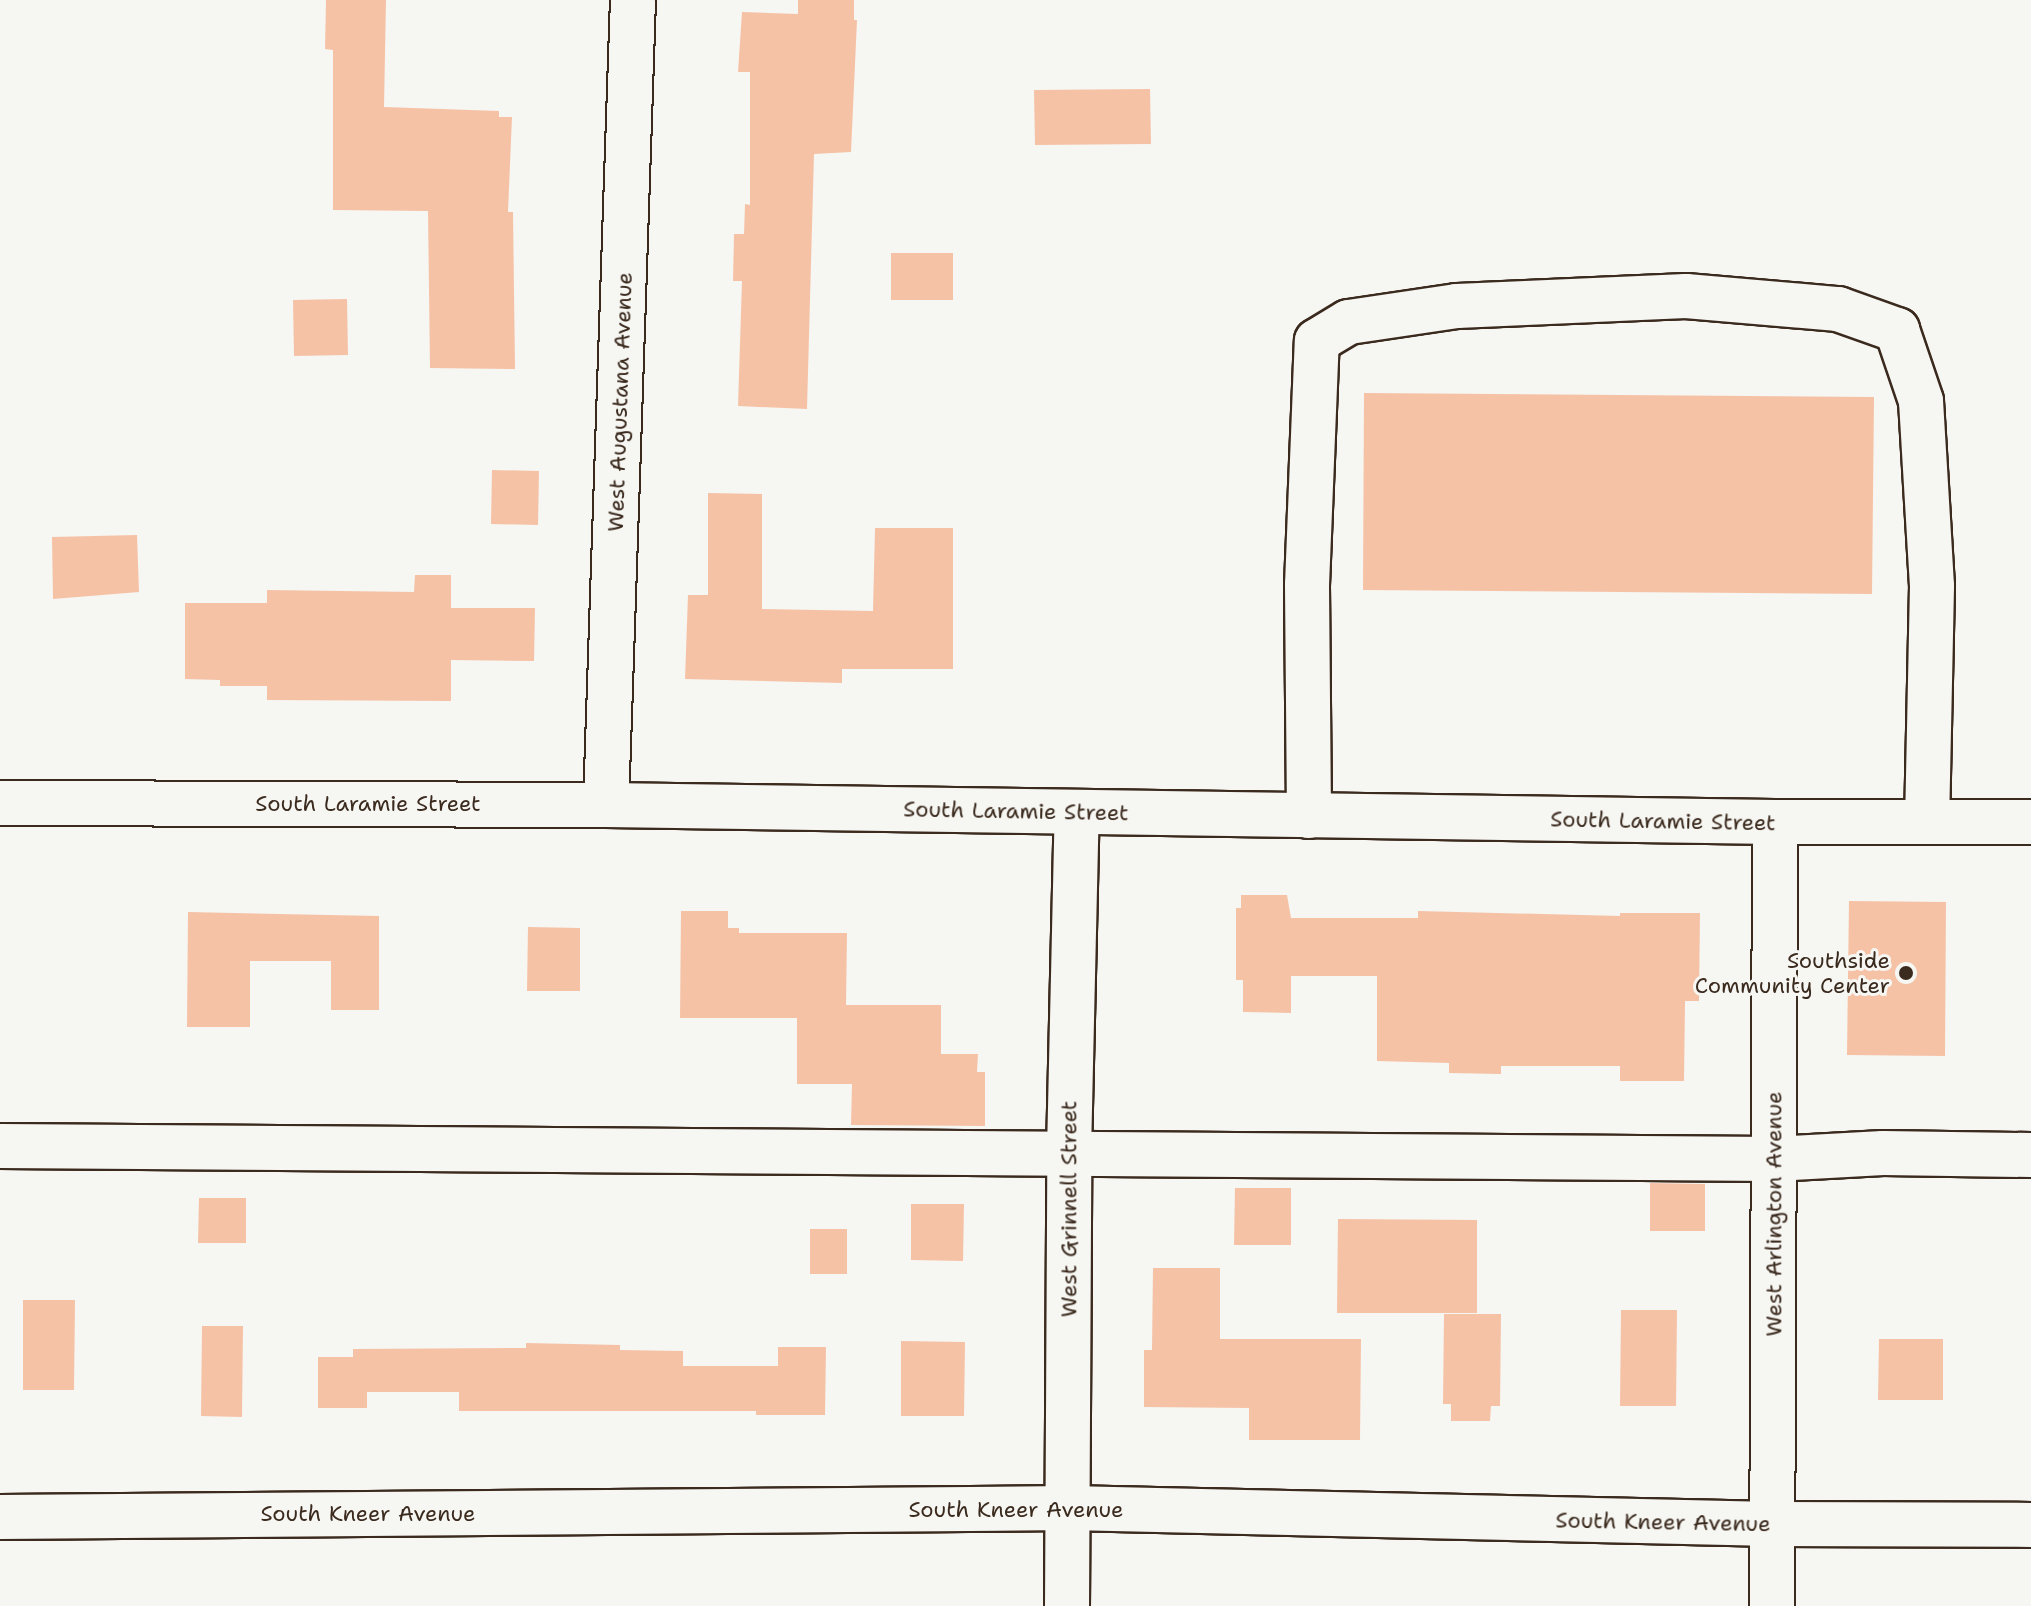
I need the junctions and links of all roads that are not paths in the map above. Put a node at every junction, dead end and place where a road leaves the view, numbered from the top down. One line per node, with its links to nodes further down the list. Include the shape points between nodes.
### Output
1 (633, 0): 3 (street, West Augustana Avenue)
2 (0, 803): 3 (street, South Laramie Street)
3 (606, 805): 4 (street, South Laramie Street)
4 (1077, 812): 5 (street, South Laramie Street); 10 (street, West Grinnell Street)
5 (1309, 816): 6 (street, South Laramie Street); 7 (street, via 1307,585 1317,341 1349,322 1457,306 1686,296 1838,309 1897,330 1921,401 1931,571)
6 (1775, 822): 7 (street, South Laramie Street); 12 (street, West Arlington Avenue)
7 (1927, 822): 8 (street, South Laramie Street)
8 (2031, 822)
9 (0, 1146): 10 (street)
10 (1069, 1152): 12 (street); 13 (street, West Grinnell Street)
11 (2031, 1155): 12 (street, via 1883,1153)
12 (1774, 1159): 15 (street, West Arlington Avenue)
13 (1069, 1508): 14 (street, South Kneer Avenue); 15 (street, South Kneer Avenue); 17 (street, West Grinnell Street)
14 (0, 1517)
15 (1773, 1524): 16 (street, South Kneer Avenue); 18 (street, West Arlington Avenue)
16 (2031, 1525)
17 (1067, 1606)
18 (1772, 1606)

